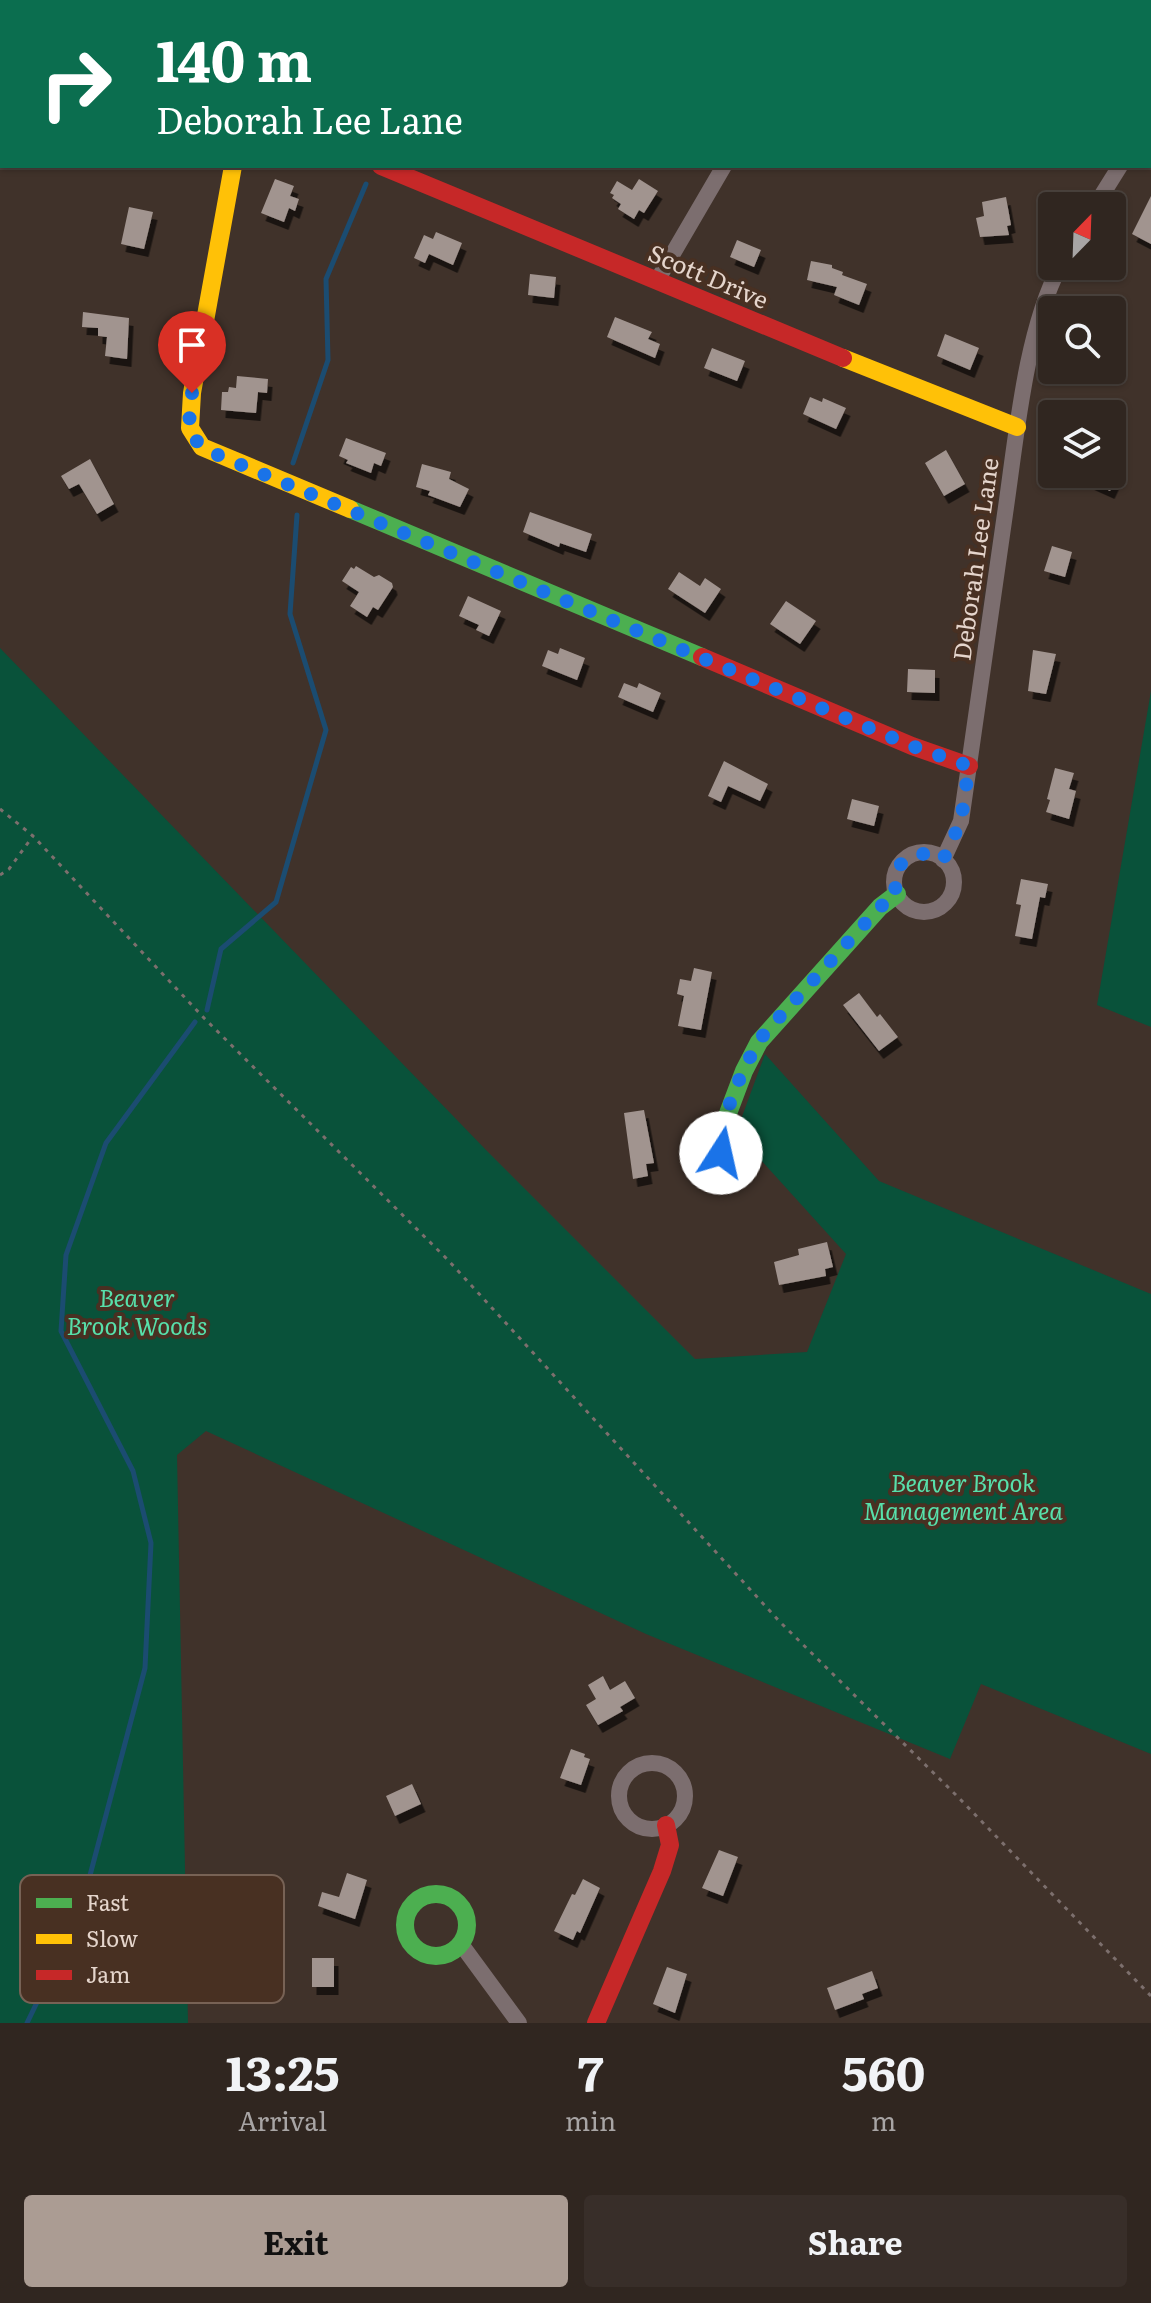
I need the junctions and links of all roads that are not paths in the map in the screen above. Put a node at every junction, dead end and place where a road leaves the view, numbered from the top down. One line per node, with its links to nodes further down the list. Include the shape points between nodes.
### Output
1 (233, 168): 9 (street, via 188,426 202,447 898,741)
2 (386, 168): 6 (street, Scott Drive)
3 (723, 168): 6 (street)
4 (1119, 168): 5 (street)
5 (1104, 192)
6 (658, 279): 8 (street, Scott Drive)
7 (1054, 280): 8 (street, Deborah Lee Lane, via 1042,307)
8 (1017, 427): 9 (street, Deborah Lee Lane)
9 (969, 766): 10 (street, Deborah Lee Lane, via 961,821)
10 (943, 860): 11 (street, via 926,853 908,857 896,871); 11 (street, via 953,885 943,905 914,910)
11 (897, 894): 12 (street, via 759,1042 724,1124 720,1145)
12 (726, 1173)
13 (666, 1825): 13 (street, via 684,1803 678,1775 652,1762 637,1766 619,1788 619,1803 638,1826); 16 (street, via 670,1845 662,1871)
14 (461, 1944): 15 (street)
15 (519, 2023)
16 (596, 2023)

